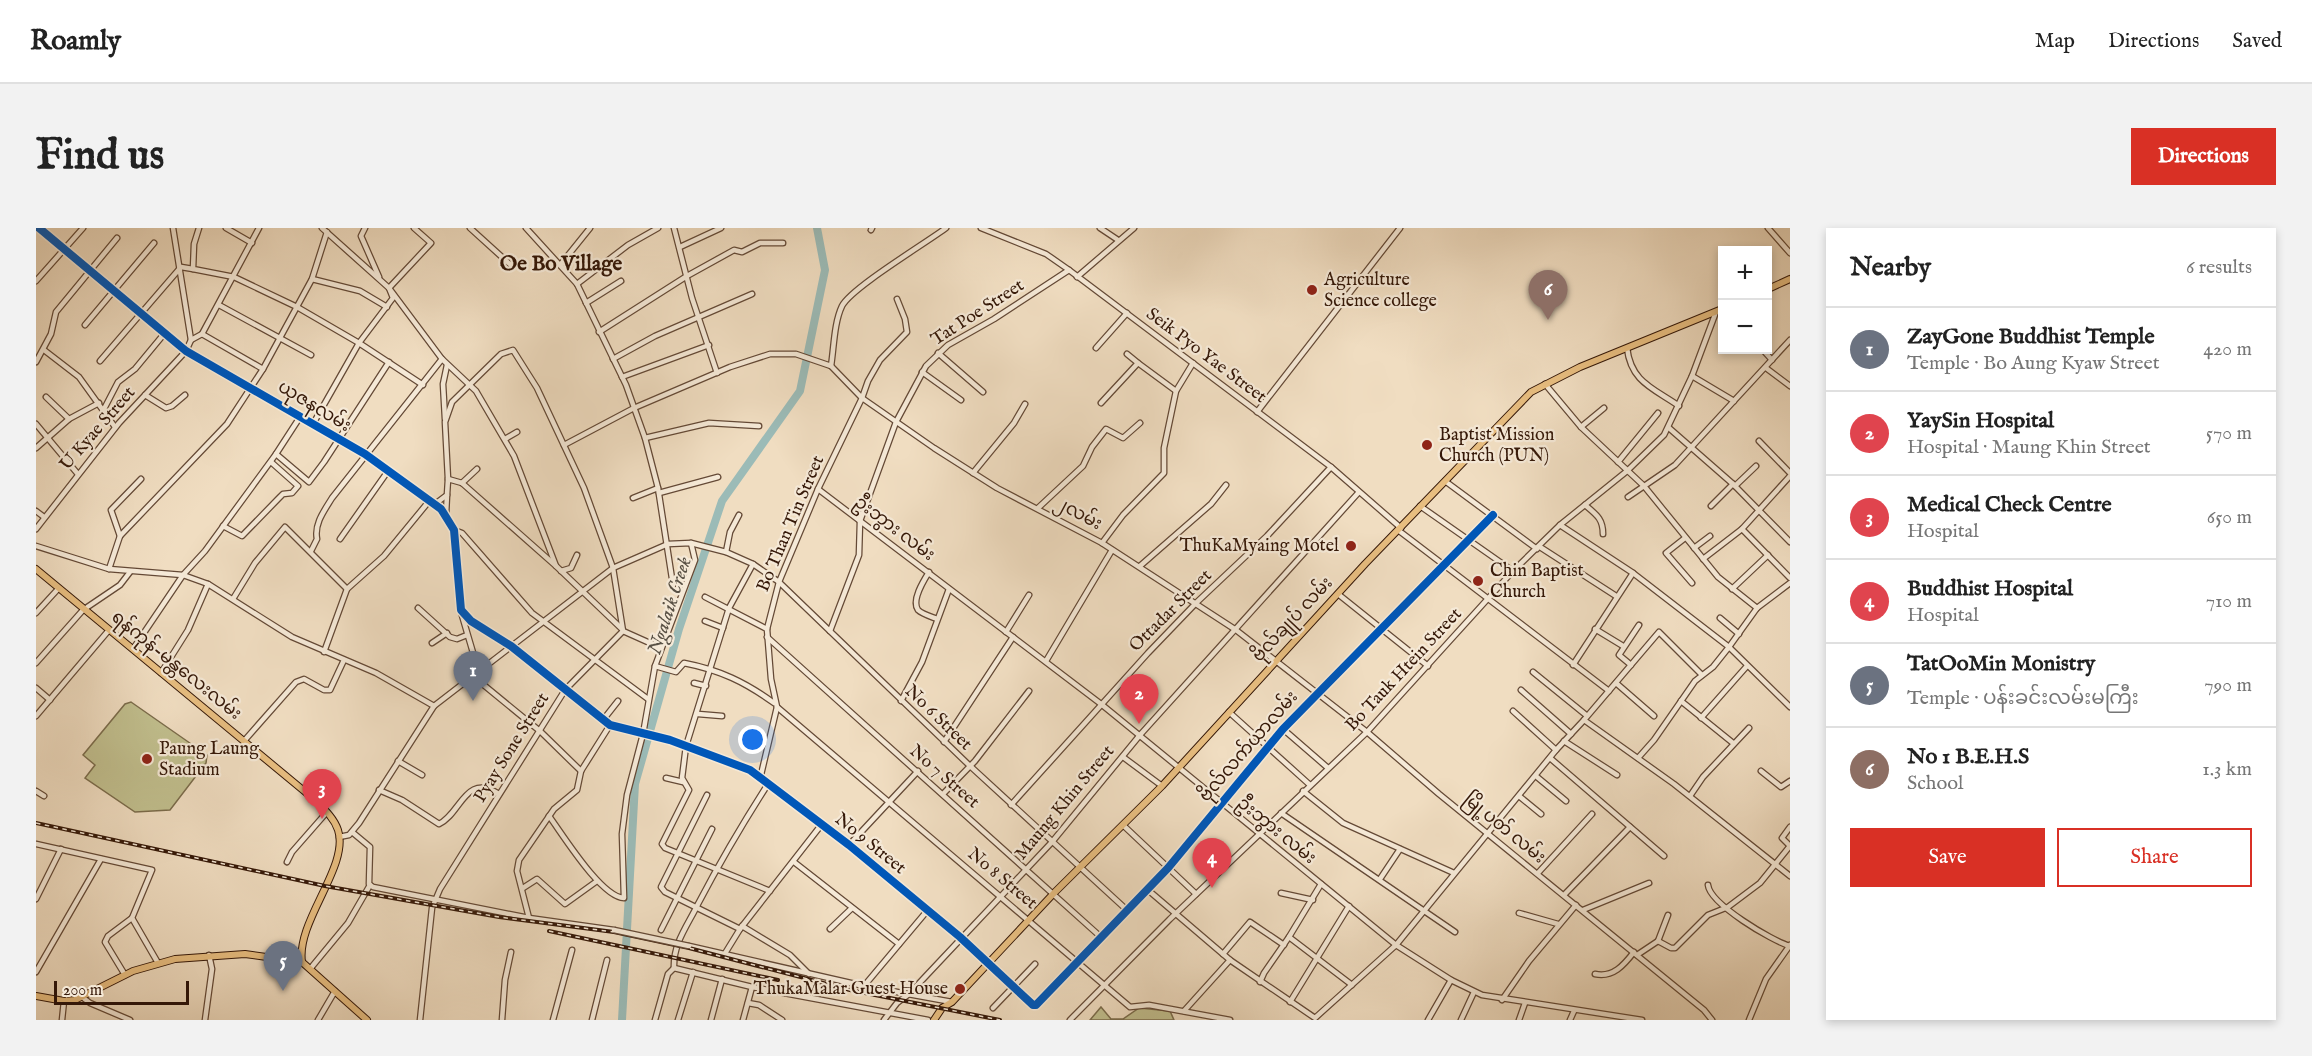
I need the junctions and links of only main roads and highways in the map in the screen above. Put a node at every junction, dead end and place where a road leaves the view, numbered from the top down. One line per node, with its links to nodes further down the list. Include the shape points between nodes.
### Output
1 (1790, 279): 2 (main road)
2 (1772, 287)
3 (1718, 311): 8 (main road, ဗိုလ်ချုပ် လမ်း, via 1532,392 1420,506 1124,826 1054,892)
4 (36, 569): 5 (main road, ရန်ကုန်-မန္တလေးလမ်း, via 334,821 339,837 337,855 303,941)
5 (302, 962): 6 (main road, via 245,954 209,955 158,963 82,997 64,1001); 7 (main road)
6 (36, 996)
7 (367, 1020)
8 (934, 1020)

